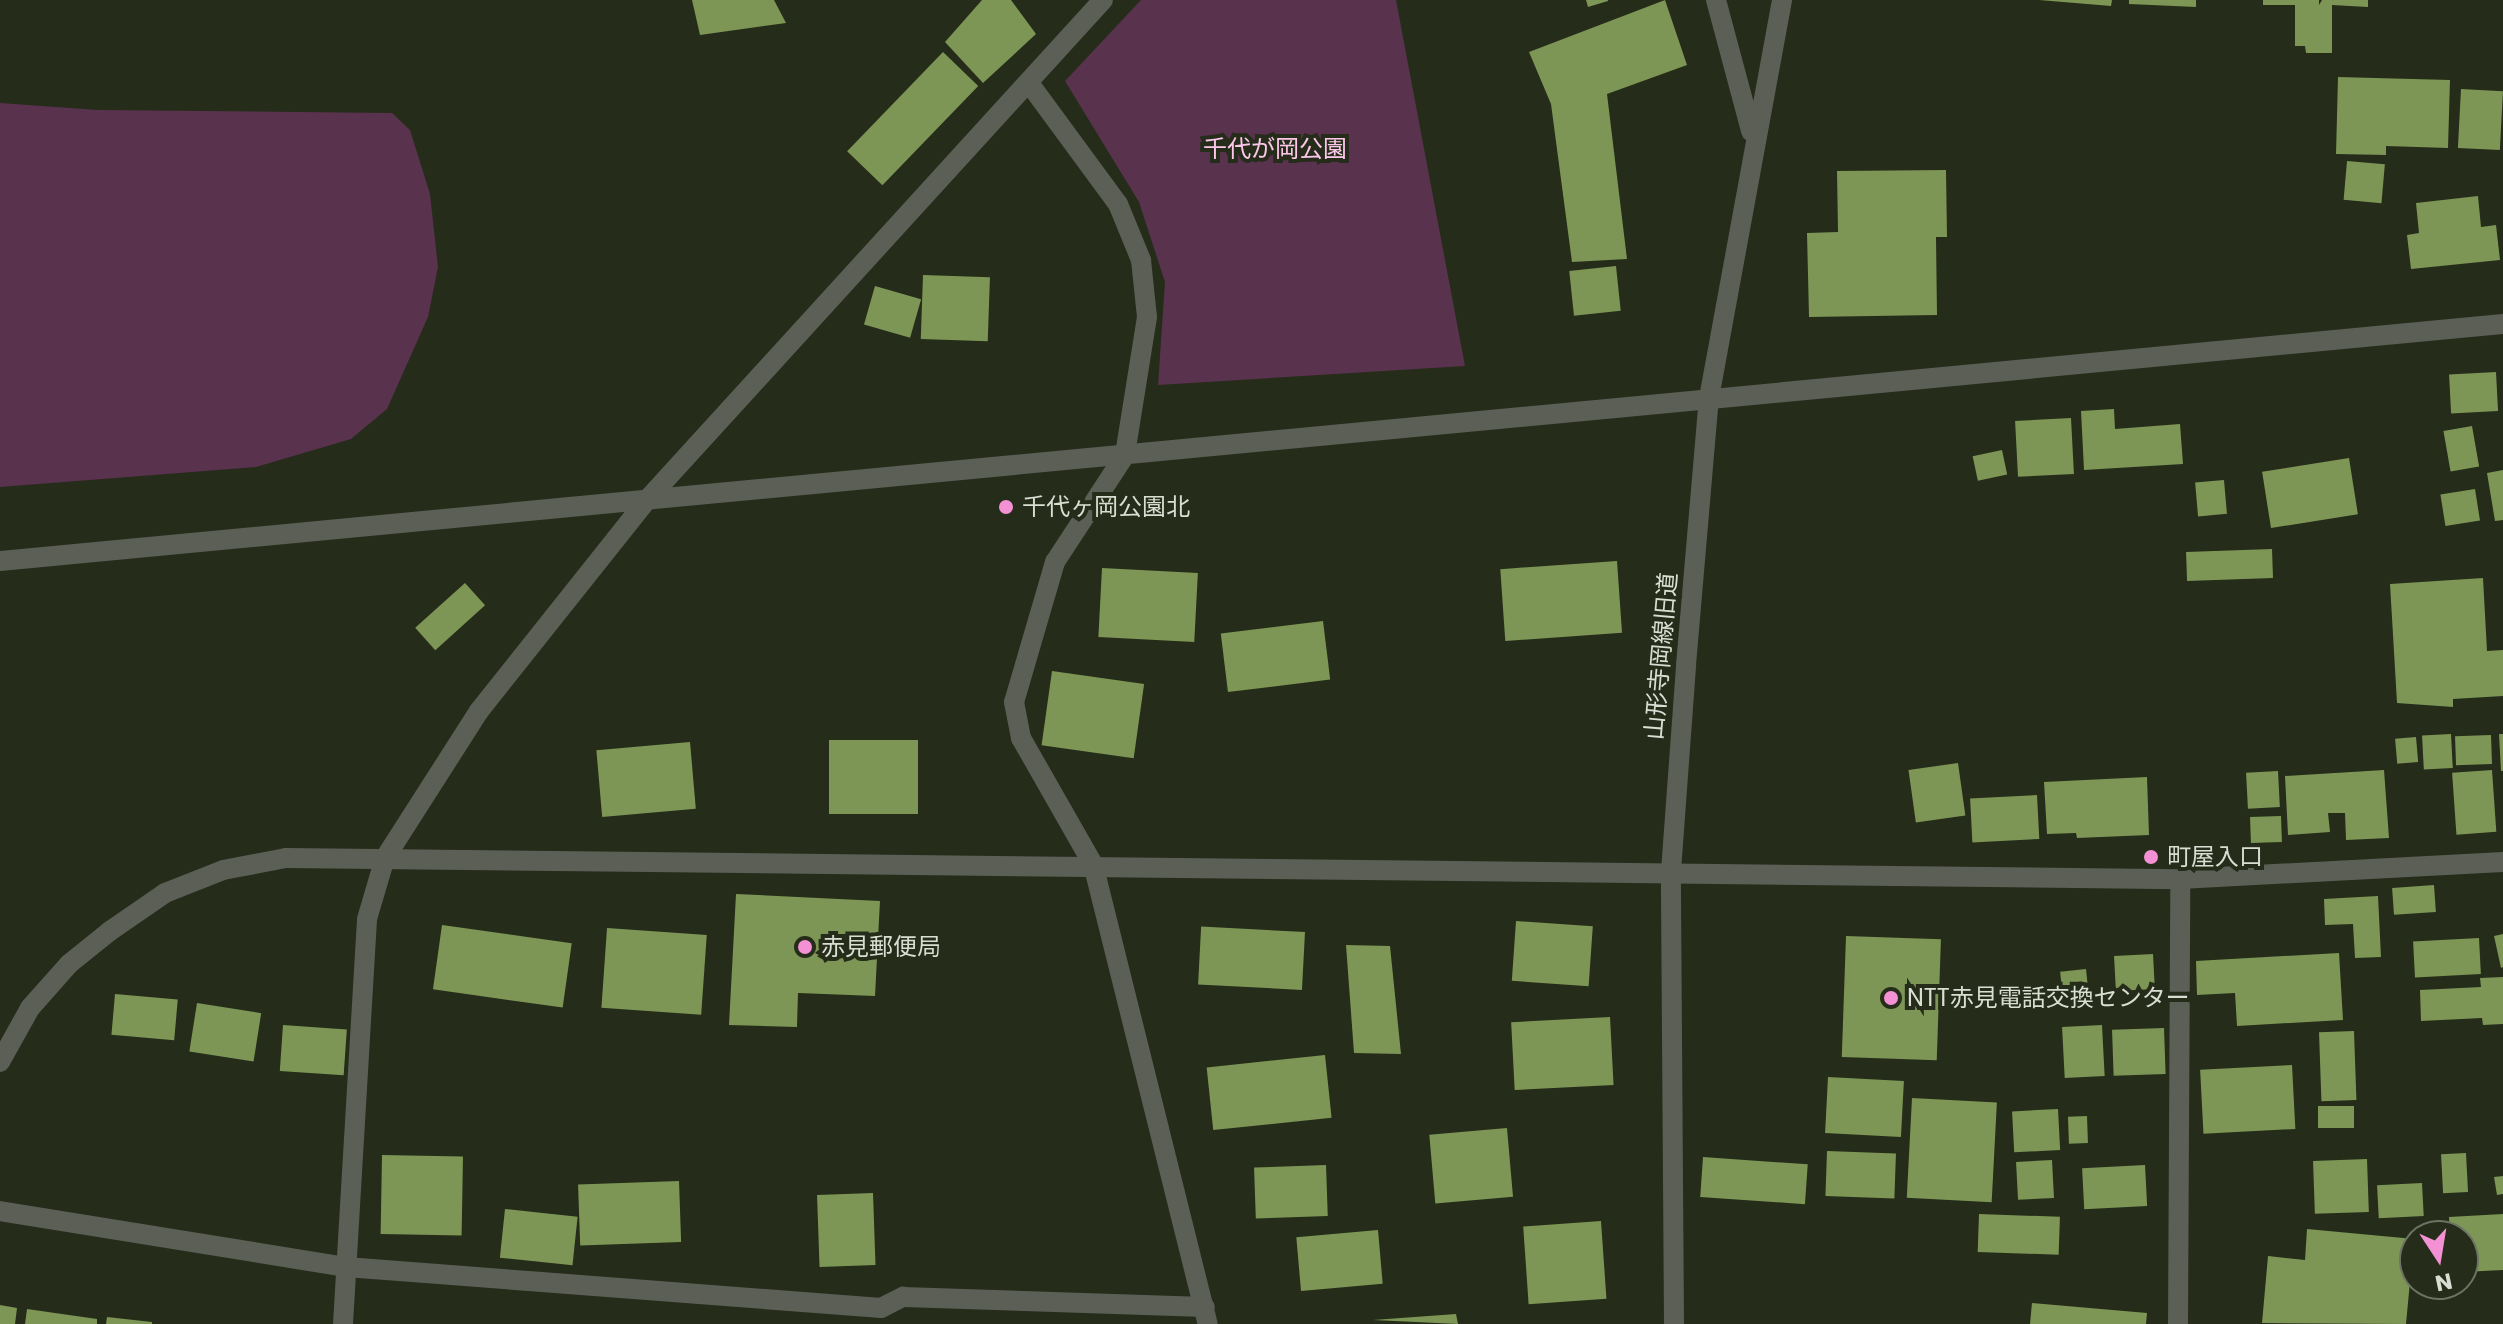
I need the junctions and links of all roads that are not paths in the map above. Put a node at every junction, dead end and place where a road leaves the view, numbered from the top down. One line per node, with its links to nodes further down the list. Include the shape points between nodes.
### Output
1 (1103, 0): 4 (street)
2 (1716, 0): 5 (street)
3 (1788, 1): 5 (street, 山形寺岡線旧道)
4 (1029, 83): 8 (street, via 1118,204 1141,260 1147,317); 9 (street)
5 (1753, 138): 7 (street, 山形寺岡線旧道)
6 (2503, 324): 7 (street)
7 (1709, 398): 8 (street); 14 (street, 山形寺岡線旧道)
8 (1125, 455): 9 (street); 13 (street, via 1055,562 1024,653 1014,702 1021,738)
9 (646, 501): 10 (street); 11 (street, via 479,711)
10 (0, 561)
11 (385, 858): 13 (street); 16 (street, via 286,858 223,870 165,893 69,964 30,1008); 18 (street, via 367,919)
12 (2503, 862): 15 (street)
13 (1093, 864): 14 (street); 19 (street)
14 (1671, 871): 15 (street); 21 (street, 山形寺岡線旧道)
15 (2180, 879): 22 (street)
16 (0, 1062)
17 (0, 1211): 18 (street)
18 (346, 1267): 19 (street, via 881,1308 903,1297); 20 (street)
19 (1206, 1316)
20 (343, 1324)
21 (1674, 1324)
22 (2178, 1324)

